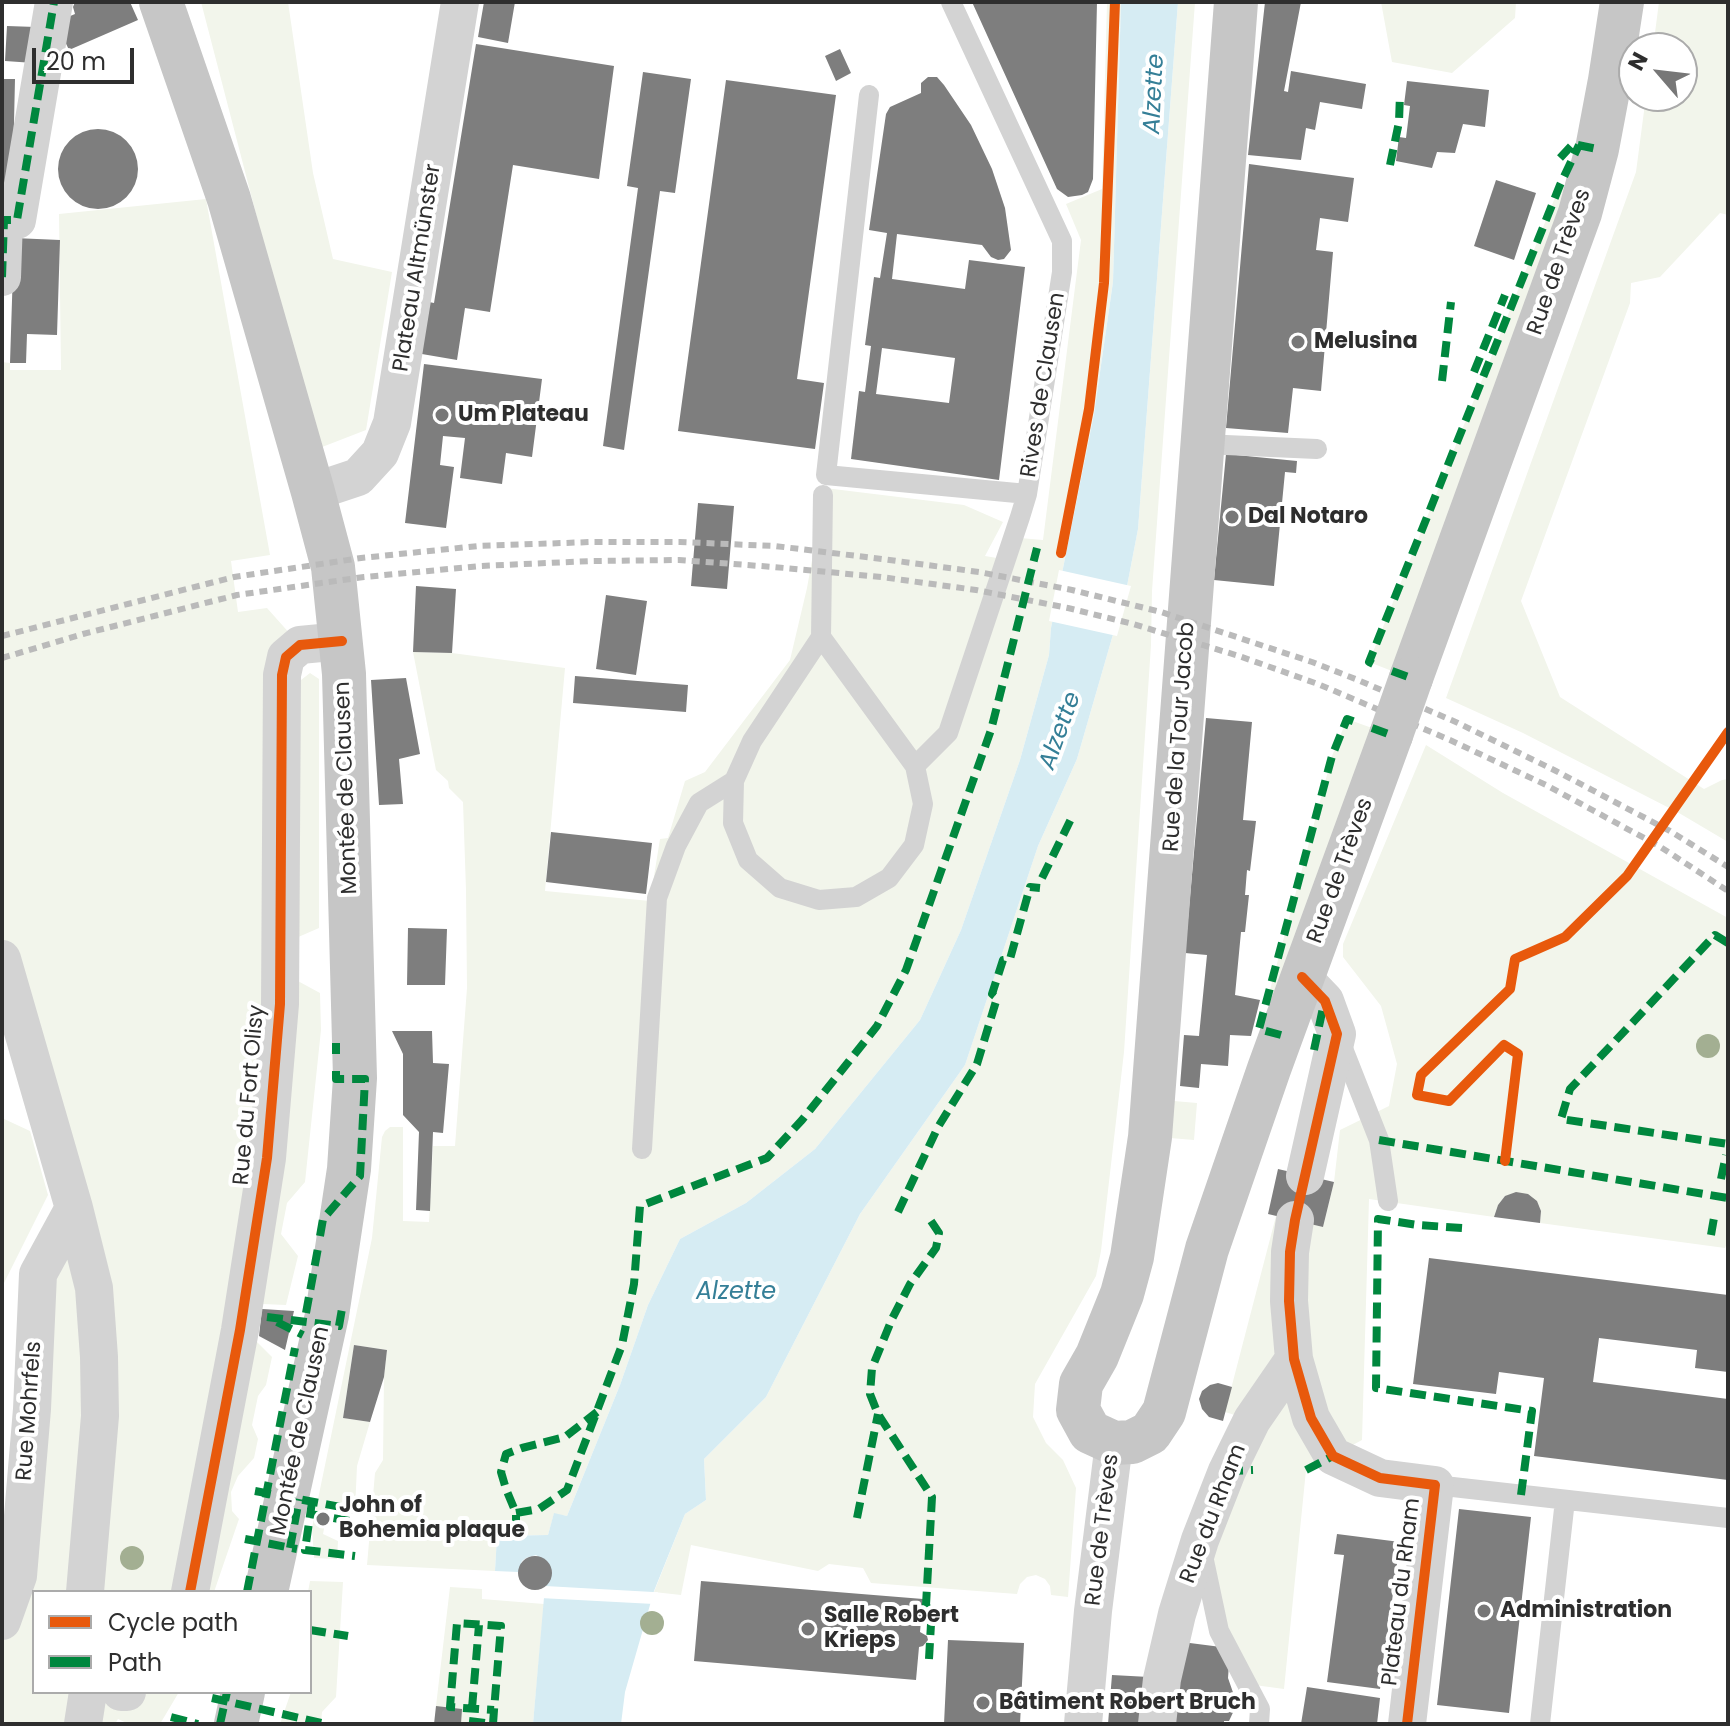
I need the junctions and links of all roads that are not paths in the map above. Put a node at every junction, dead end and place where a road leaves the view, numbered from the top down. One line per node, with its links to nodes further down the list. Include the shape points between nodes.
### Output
1 (54, 2): 8 (street, via 17,220)
2 (161, 2): 12 (main road, Montée de Clausen, via 229,199)
3 (460, 2): 12 (street, Plateau Altmünster, via 392,423 380,453 358,477)
4 (951, 2): 13 (lane, Rives de Clausen, via 1062,241 1062,272)
5 (1236, 2): 10 (main road, Rue de la Tour Jacob)
6 (1622, 2): 20 (main road, Rue de Trèves, bridge, via 1597,149 1580,213)
7 (869, 95): 13 (lane, via 826,475)
8 (3, 220): 9 (street)
9 (2, 277)
10 (1203, 444): 11 (lane); 28 (main road, Rue de la Tour Jacob, via 1150,1137 1132,1257 1122,1294 1081,1384 1078,1410 1090,1432)
11 (1317, 449)
12 (313, 492): 16 (main road, Montée de Clausen, via 333,567)
13 (1027, 494): 17 (lane, Rives de Clausen, via 948,733)
14 (823, 495): 15 (lane)
15 (821, 637): 17 (lane); 18 (lane, via 752,741)
16 (342, 641): 34 (street, Rue du Fort Olisy, via 300,645 286,657 282,675 280,1004 267,1158); 35 (main road, Montée de Clausen, via 355,1078 349,1169 327,1315)
17 (915, 766): 18 (lane, via 923,804 914,845 889,878 856,897 819,900 780,888 748,860 733,823)
18 (734, 781): 22 (lane, via 699,803 657,898)
19 (2, 959): 25 (street)
20 (1302, 977): 21 (street, via 1325,1001); 28 (main road, Rue de Trèves, via 1207,1249 1164,1412 1150,1433)
21 (1337, 1034): 23 (street); 24 (lane, via 1379,1140)
22 (642, 1149)
23 (1305, 1176)
24 (1388, 1201)
25 (74, 1208): 33 (street, via 94,1288 99,1357 100,1416); 36 (street, Rue Mohrfels, via 38,1274 18,1576)
26 (1295, 1220): 27 (street, via 1289,1301)
27 (1294, 1359): 29 (street, Plateau du Rham, via 1311,1418 1333,1456 1380,1478); 32 (street, Rue du Rham, via 1252,1420)
28 (1114, 1443): 41 (street, Rue de Trèves)
29 (1435, 1485): 30 (lane, Plateau du Rham); 44 (street, Plateau du Rham)
30 (1565, 1500): 31 (lane, Plateau du Rham); 45 (lane)
31 (1728, 1518)
32 (1200, 1540): 42 (street, Rue du Rham, via 1171,1640); 43 (lane, via 1219,1631 1260,1709)
33 (85, 1590)
34 (190, 1590)
35 (266, 1590)
36 (2, 1621)
37 (88, 1694): 39 (street)
38 (243, 1694): 40 (main road)
39 (83, 1724)
40 (236, 1724)
41 (1083, 1724)
42 (1157, 1724)
43 (1259, 1724)
44 (1407, 1724)
45 (1540, 1724)

